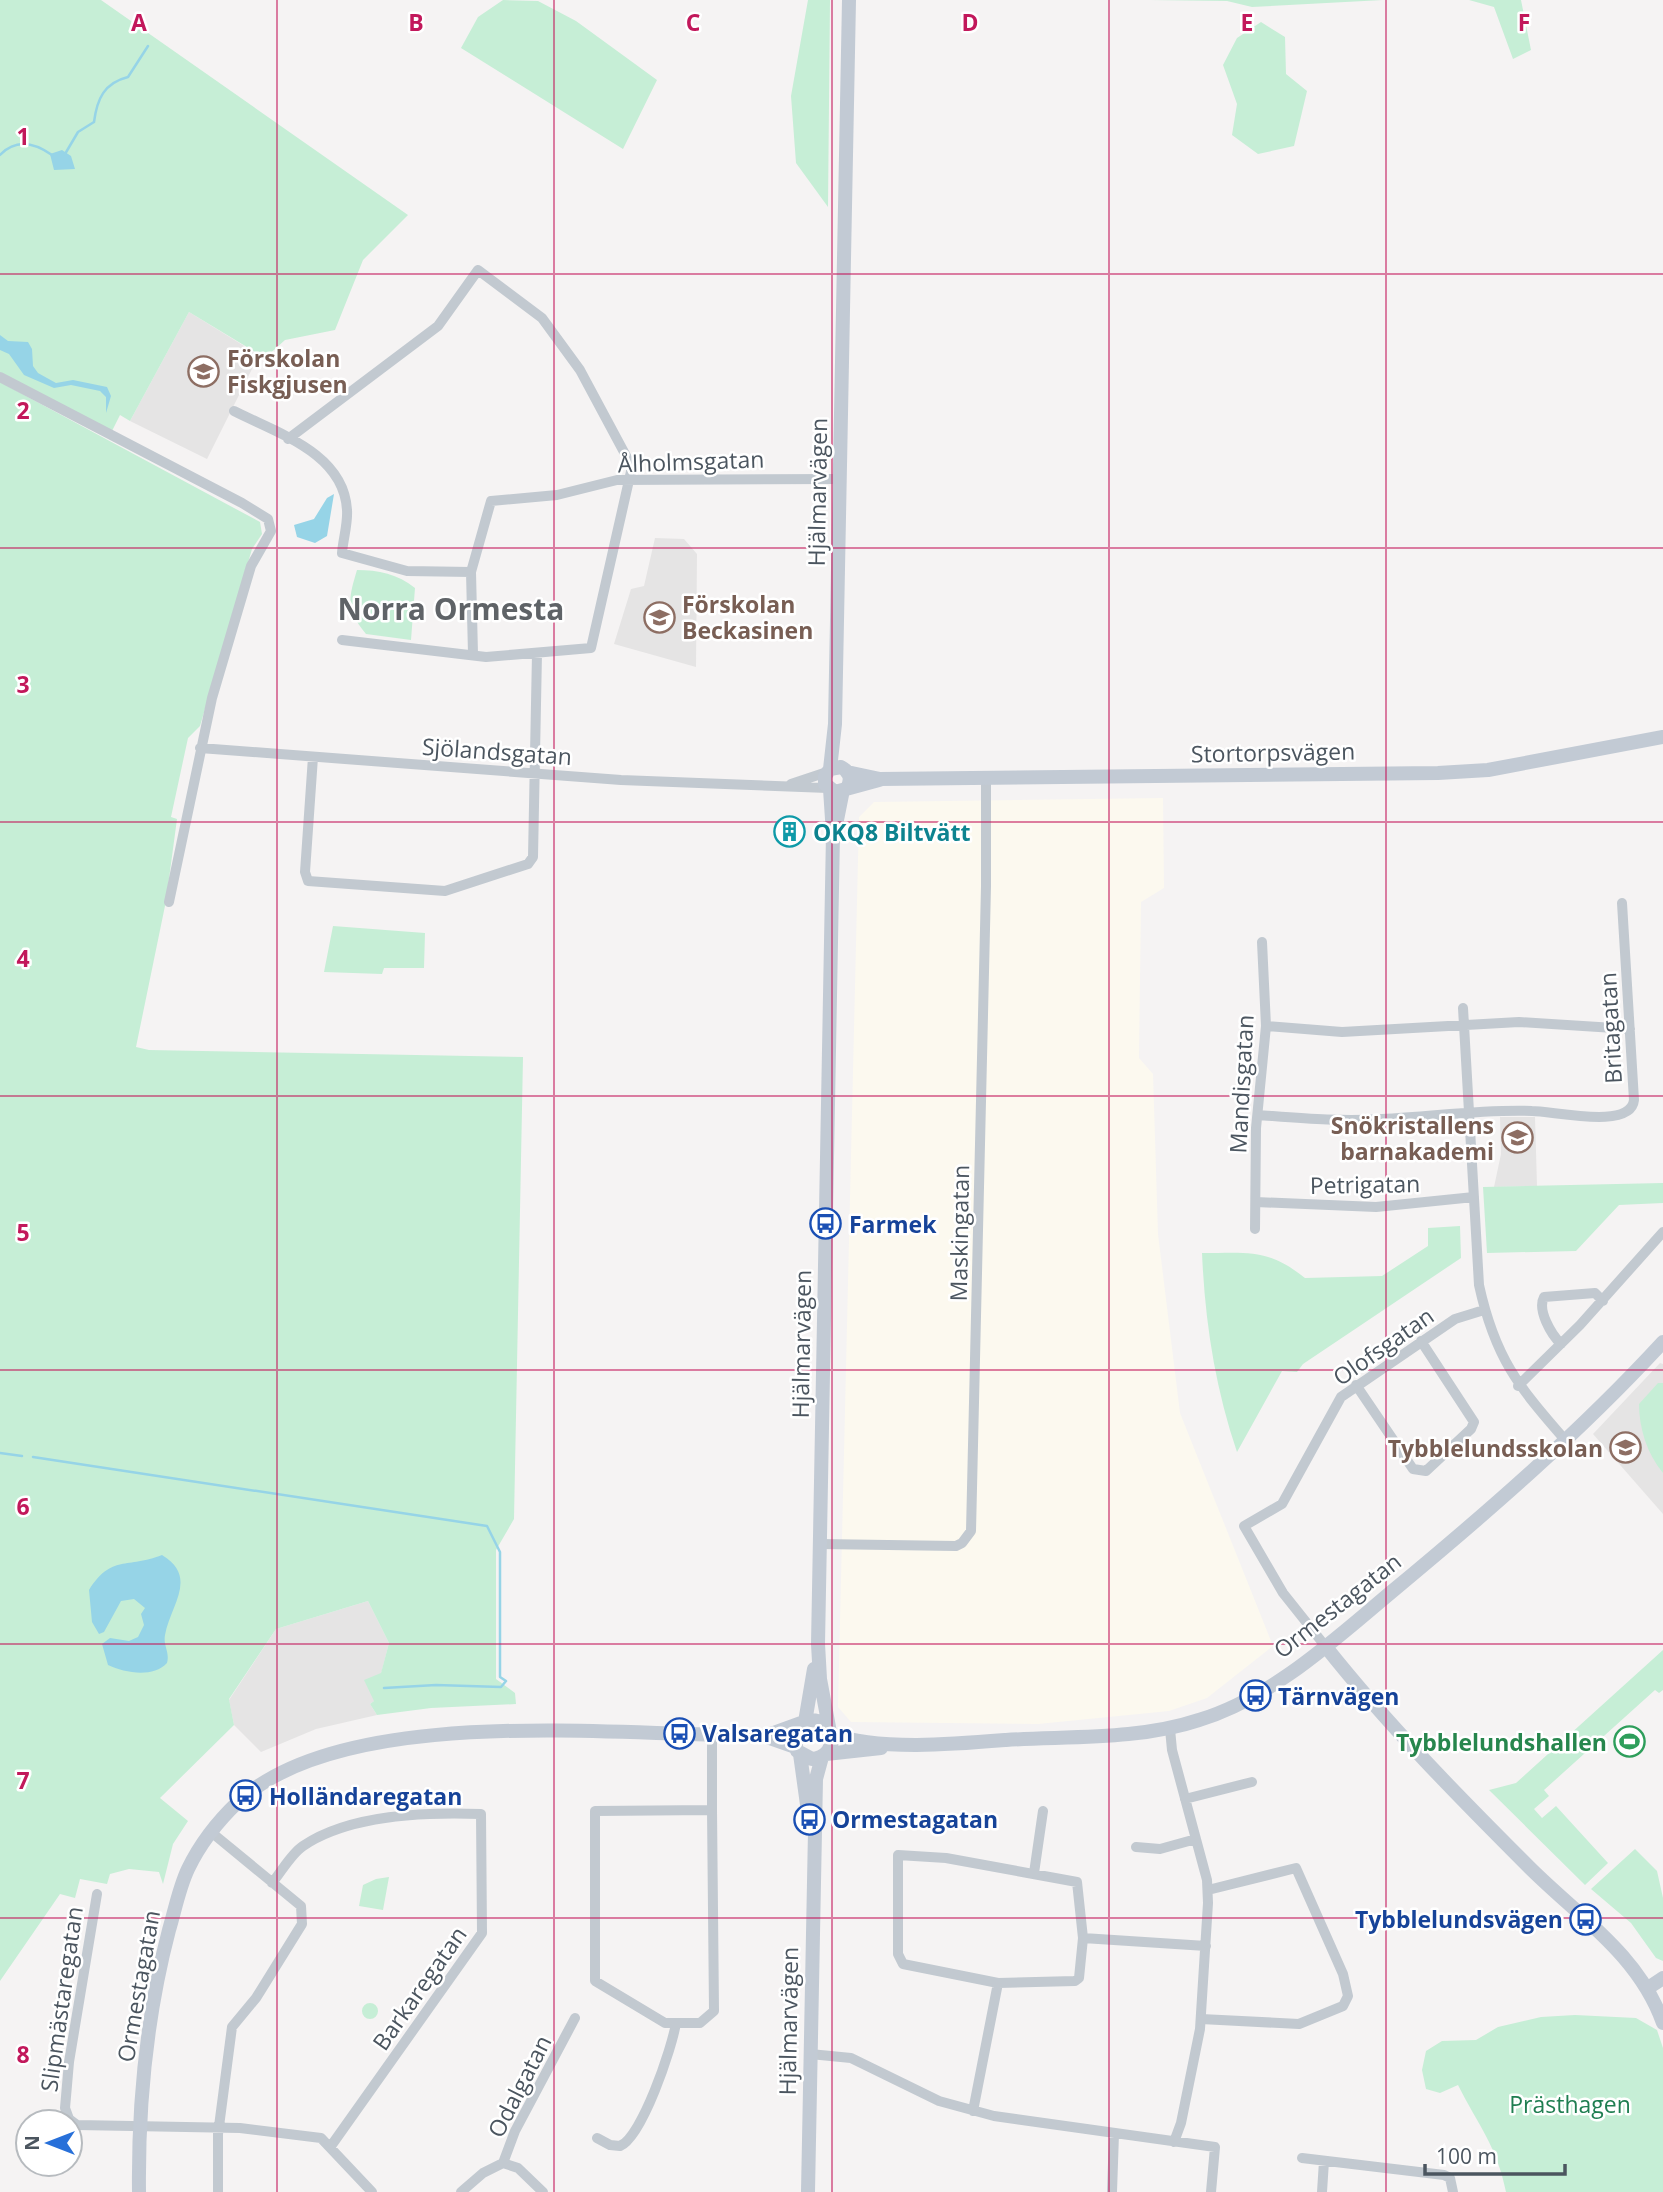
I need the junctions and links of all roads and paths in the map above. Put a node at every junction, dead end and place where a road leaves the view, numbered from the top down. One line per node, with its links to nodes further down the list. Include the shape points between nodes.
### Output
1 (849, 0): 5 (street, Hjälmarvägen)
2 (0, 377): 12 (street, via 268,519 270,537 255,556 246,579)
3 (234, 411): 4 (street)
4 (288, 439): 6 (street, via 438,326 478,270 536,312 574,361 632,467); 7 (street, via 323,460 341,482 347,509 342,554 407,571)
5 (840, 479): 6 (street, Ålholmsgatan); 14 (street, Hjälmarvägen, via 835,724 841,739)
6 (631, 480): 7 (street, Ålholmsgatan, via 613,480 541,498 491,501); 9 (street, via 590,648)
7 (471, 572): 10 (street, Ålholmsgatan)
8 (342, 640): 10 (street)
9 (537, 653): 10 (street); 15 (street)
10 (473, 654)
11 (1663, 738): 17 (street, Stortorpsvägen, via 1462,772)
12 (200, 748): 13 (street, Sjölandsgatan); 20 (street)
13 (313, 757): 15 (street, Sjölandsgatan); 15 (street, via 304,872 308,881 318,883 445,891 528,864 533,858)
14 (837, 771): 16 (street, Stortorpsvägen); 18 (street, Sjölandsgatan); 19 (street, via 825,780); 19 (street, via 850,780)
15 (534, 774): 18 (street, Sjölandsgatan)
16 (880, 779): 17 (street, Stortorpsvägen); 19 (street, Stortorpsvägen)
17 (986, 779): 41 (street, Maskingatan, via 971,1531 956,1546)
18 (791, 784): 19 (street, Sjölandsgatan)
19 (837, 789): 41 (street, Hjälmarvägen)
20 (169, 902)
21 (1622, 903): 26 (street, Britagatan)
22 (1262, 942): 25 (street, Mandisgatan)
23 (1463, 1008): 24 (street)
24 (1463, 1024): 25 (street, via 1342,1032); 26 (street, via 1519,1022); 27 (street)
25 (1266, 1026): 28 (street, Mandisgatan)
26 (1630, 1029): 27 (street, Britagatan, via 1634,1100 1626,1115)
27 (1469, 1113): 28 (street, via 1372,1119); 29 (street)
28 (1258, 1115): 30 (street, Mandisgatan)
29 (1474, 1197): 30 (street, Petrigatan, via 1376,1207); 34 (street)
30 (1256, 1202): 31 (street, Mandisgatan)
31 (1255, 1229)
32 (1663, 1232): 33 (street)
33 (1603, 1301): 37 (street); 37 (street, via 1595,1293 1544,1297 1542,1308)
34 (1484, 1310): 35 (street, Olofsgatan, via 1459,1316); 39 (street, via 1494,1342)
35 (1421, 1341): 38 (street, Olofsgatan); 38 (street, via 1474,1422 1426,1471 1413,1469)
36 (1663, 1342): 40 (street, Ormestagatan)
37 (1561, 1344): 39 (street)
38 (1356, 1385): 43 (street, Olofsgatan, via 1338,1400 1282,1504 1244,1526 1283,1593)
39 (1518, 1386): 40 (street)
40 (1566, 1441): 43 (street, Ormestagatan)
41 (820, 1544): 42 (street, Hjälmarvägen)
42 (818, 1644): 44 (street, Hjälmarvägen); 46 (street, Hjälmarvägen)
43 (1326, 1647): 45 (street, Ormestagatan, via 1249,1700); 68 (street, via 1491,1829 1612,1942)
44 (803, 1723): 46 (street, via 817,1720); 48 (street, Ormestagatan); 50 (street, via 795,1734)
45 (1170, 1729): 49 (street, Ormestagatan); 53 (street)
46 (831, 1731): 49 (street, Ormestagatan, via 851,1739); 51 (street, via 832,1745)
47 (712, 1735): 48 (street, Ormestagatan); 54 (street); 56 (street, Ormestagatan, via 474,1732 382,1742 310,1760 281,1773 239,1801)
48 (764, 1736): 50 (street, Ormestagatan)
49 (920, 1744): 51 (street, Ormestagatan)
50 (798, 1751): 51 (street, via 811,1759); 59 (street, Hjälmarvägen)
51 (824, 1755): 59 (street, Hjälmarvägen, via 816,1779)
52 (1252, 1782): 53 (street)
53 (1185, 1799): 57 (street)
54 (712, 1810): 71 (street, via 714,2011 700,2023); 71 (street, via 595,1811 595,1982 665,2023)
55 (1043, 1811): 60 (street)
56 (211, 1832): 61 (street); 75 (street, Ormestagatan, via 187,1871 164,1951)
57 (1196, 1839): 58 (street, via 1160,1849); 62 (street)
58 (1136, 1847)
59 (814, 1852): 73 (street, Hjälmarvägen)
60 (1034, 1873): 64 (street, via 1077,1882); 67 (street, via 898,1855 898,1954 903,1964)
61 (272, 1883): 76 (street, via 301,1906 304,1915 256,1998 232,2027); 80 (street, Barkaregatan, via 301,1847 322,1836 386,1816 481,1814 482,1933)
62 (1208, 1890): 65 (street); 70 (street, via 1297,1868 1348,1996 1343,2006 1298,2024)
63 (96, 1894): 75 (street, Slipmästaregatan, via 69,2062 66,2115 77,2125)
64 (1083, 1938): 65 (street); 67 (street, via 1075,1981)
65 (1206, 1946): 70 (street)
66 (1663, 1978): 68 (street)
67 (998, 1983): 74 (street)
68 (1648, 1988): 72 (street)
69 (575, 2018): 83 (street, Odalgatan)
70 (1202, 2019): 79 (street)
71 (676, 2023): 78 (street, via 670,2052 635,2135 620,2146)
72 (1663, 2023)
73 (810, 2054): 74 (street, via 851,2057 927,2096); 89 (street, Hjälmarvägen)
74 (973, 2111): 77 (street)
75 (141, 2127): 76 (street); 84 (street, Ormestagatan)
76 (220, 2129): 80 (street, via 321,2138); 85 (street)
77 (1114, 2134): 79 (street); 90 (street)
78 (597, 2137)
79 (1174, 2142): 91 (street, via 1215,2147)
80 (331, 2146): 86 (street)
81 (1302, 2158): 82 (street)
82 (1324, 2161): 92 (street); 93 (street, via 1444,2175 1450,2178)
83 (503, 2163): 87 (street, Odalgatan); 88 (street, via 518,2168)
84 (139, 2192)
85 (218, 2192)
86 (372, 2192)
87 (461, 2192)
88 (543, 2192)
89 (808, 2192)
90 (1112, 2192)
91 (1211, 2192)
92 (1322, 2192)
93 (1453, 2192)

